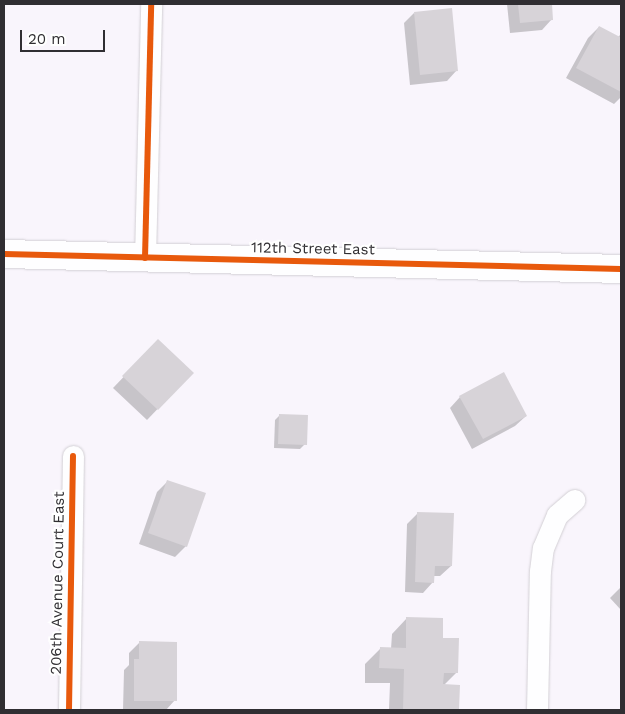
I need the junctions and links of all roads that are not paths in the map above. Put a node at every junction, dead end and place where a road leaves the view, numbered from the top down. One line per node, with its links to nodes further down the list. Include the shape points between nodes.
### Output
1 (151, 4): 3 (street)
2 (4, 254): 3 (street, 112th Street East)
3 (145, 258): 4 (street, 112th Street East)
4 (621, 269)
5 (72, 456): 7 (street, 206th Avenue Court East)
6 (574, 500): 8 (street, via 557,515 543,548)
7 (69, 710)
8 (537, 710)

